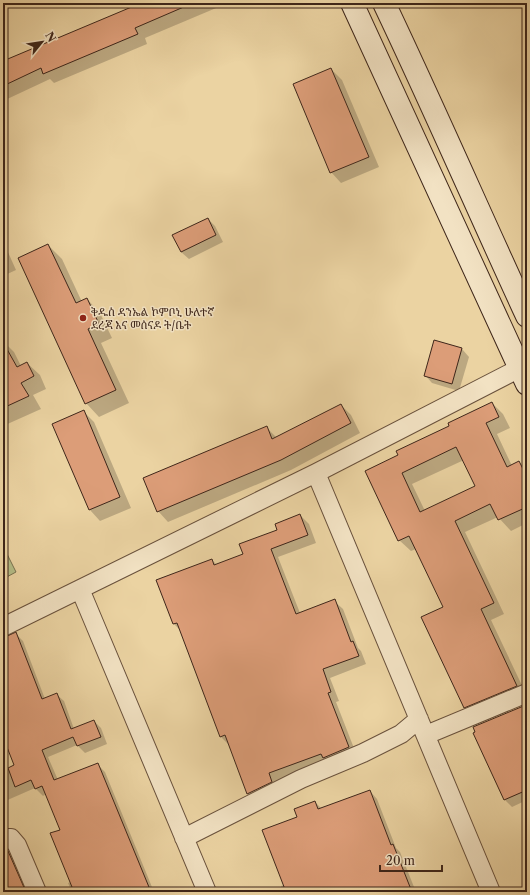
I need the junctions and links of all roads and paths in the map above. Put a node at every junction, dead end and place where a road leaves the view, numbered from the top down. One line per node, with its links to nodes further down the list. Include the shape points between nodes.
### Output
1 (352, 3): 4 (main road)
2 (384, 3): 3 (main road)
3 (527, 316)
4 (523, 376): 5 (street)
5 (316, 473): 6 (street); 9 (street)
6 (80, 589): 7 (street); 11 (street)
7 (3, 627)
8 (527, 693): 9 (street)
9 (423, 727): 11 (street, via 300,779); 14 (street)
10 (3, 838): 12 (street, via 10,838 17,845)
11 (184, 838): 13 (street)
12 (37, 892)
13 (207, 892)
14 (491, 892)

